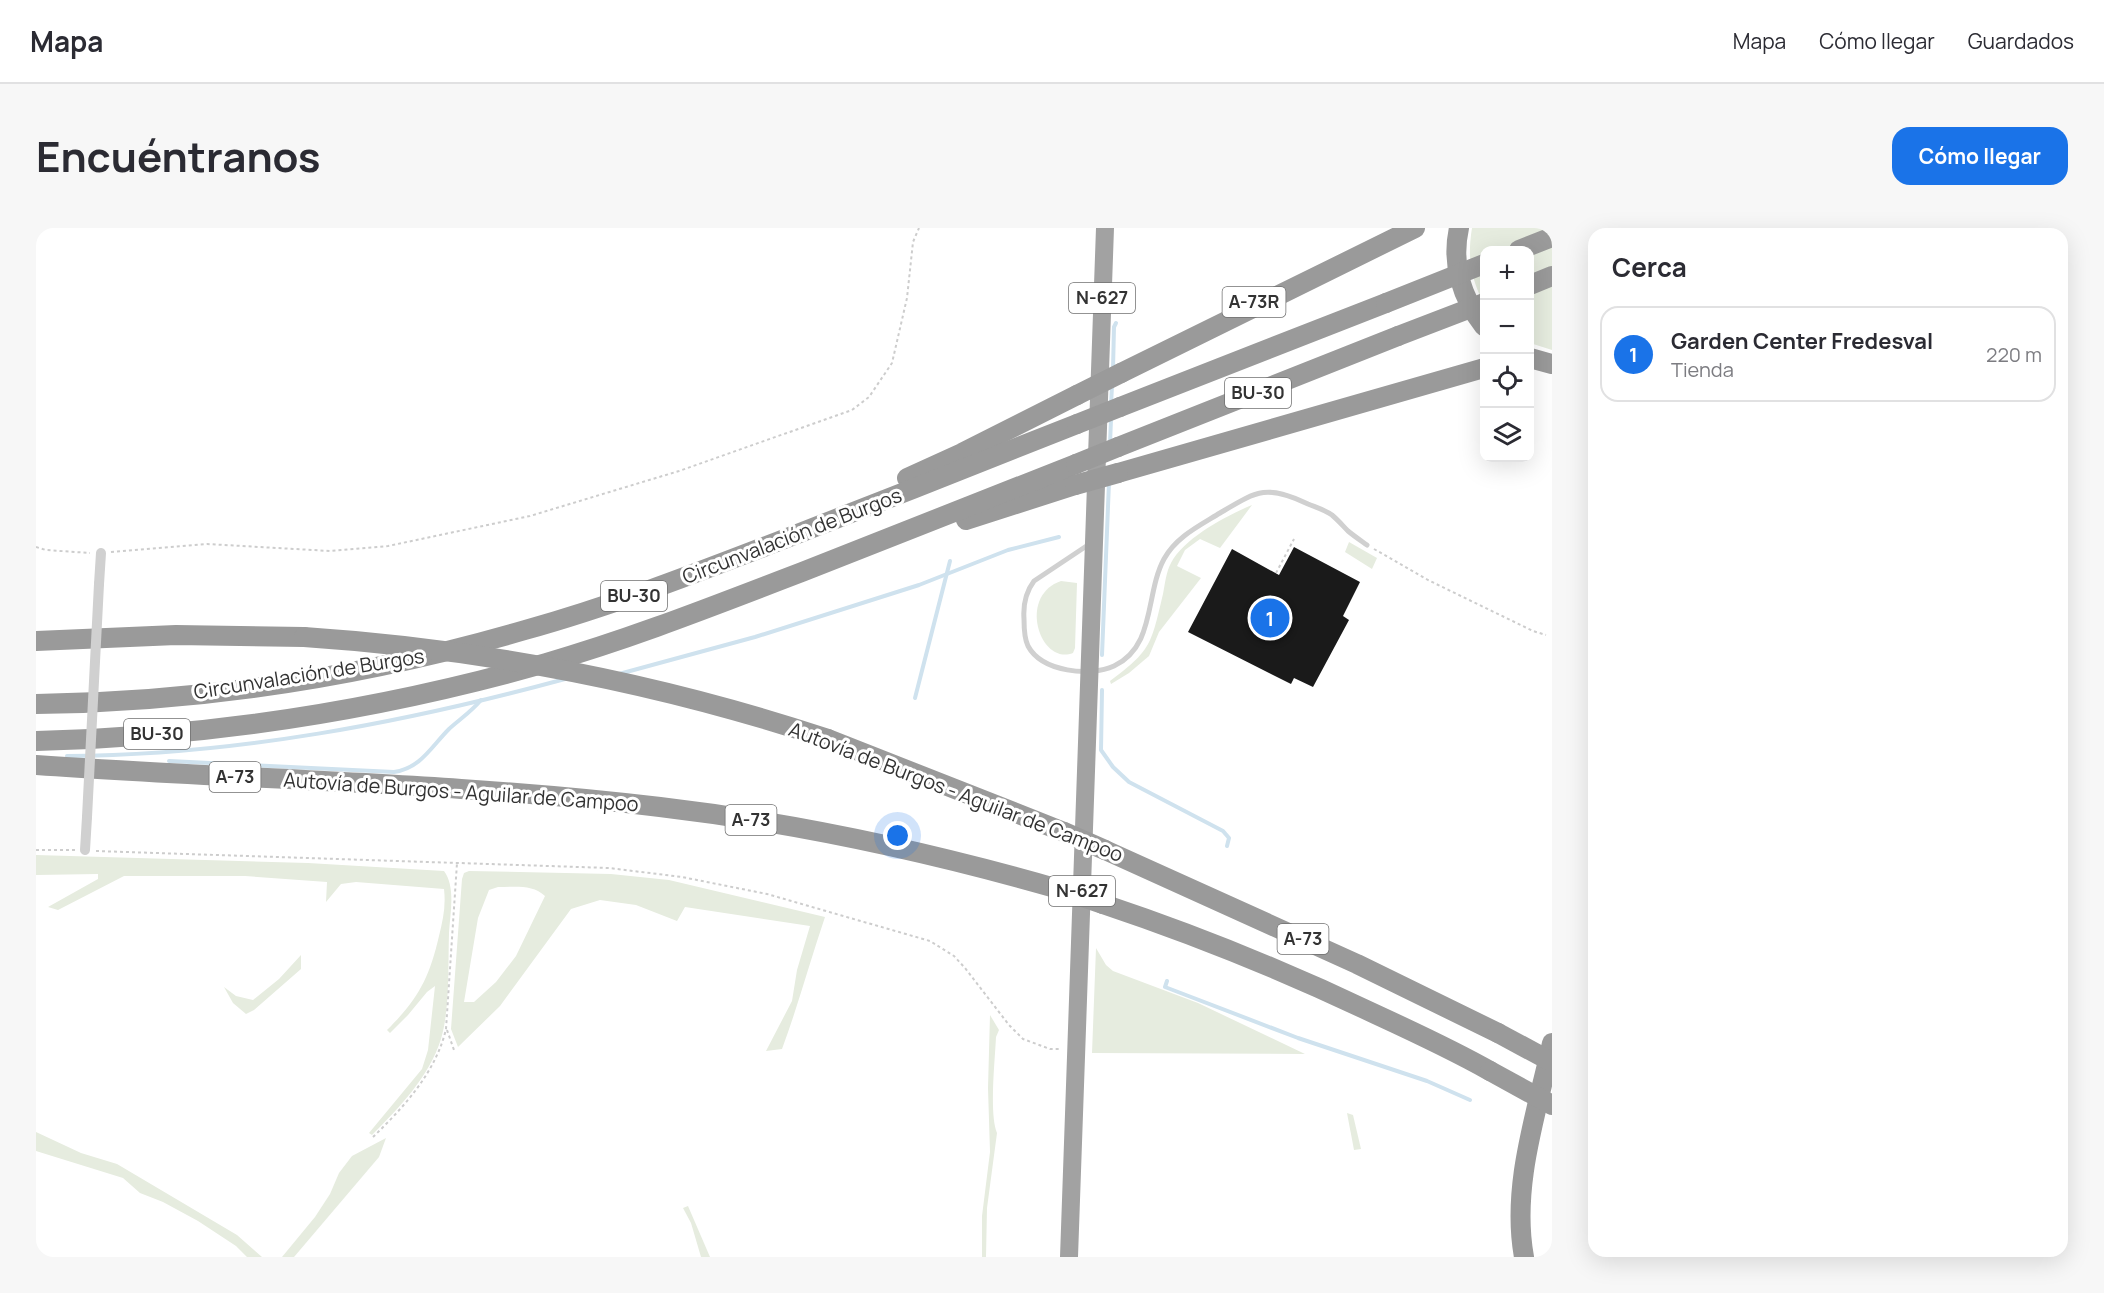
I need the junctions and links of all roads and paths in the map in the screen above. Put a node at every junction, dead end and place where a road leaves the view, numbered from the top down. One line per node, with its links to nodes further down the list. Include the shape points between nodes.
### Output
1 (919, 228): 19 (path, via 913,242 907,298 892,363 869,397 852,410 680,471 530,516 388,546 330,551 207,544)
2 (1105, 228): 16 (highway, N-627)
3 (1385, 228): 14 (highway, A-73R)
4 (1415, 228): 14 (highway)
5 (1459, 228): 12 (highway, via 1456,265 1463,290)
6 (1552, 237): 7 (highway)
7 (1529, 246)
8 (1480, 266): 21 (highway, Circunvalación de Burgos / BU-30, bridge, via 698,572)
9 (1552, 276): 10 (highway)
10 (1534, 283)
11 (1480, 305): 24 (highway, Circunvalación de Burgos / BU-30, bridge)
12 (1480, 320)
13 (1480, 369): 24 (highway, bridge, via 1075,485 737,603)
14 (1121, 373): 21 (highway, BU-30, bridge, via 888,486)
15 (1294, 539): 20 (path)
16 (1093, 541): 25 (highway, N-627); 25 (lane, via 1034,581 1023,610 1025,637 1036,655 1069,671)
17 (1367, 544): 22 (path, via 1428,580); 25 (lane, via 1331,515 1283,493 1269,491 1242,500 1175,544 1160,568 1138,646 1124,661)
18 (36, 547): 19 (path)
19 (101, 553): 30 (street, bridge)
20 (1276, 573)
21 (555, 622): 26 (highway, Circunvalación de Burgos / BU-30, via 335,675 172,696)
22 (1546, 635)
23 (36, 641): 36 (highway, Autovía de Burgos - Aguilar de Campoo / A-73, bridge, via 176,635 304,637 424,647 564,669 754,715 908,769 1064,832 1357,964)
24 (615, 641): 27 (highway, Circunvalación de Burgos / BU-30, via 468,684 341,711 213,729)
25 (1089, 673): 35 (highway, N-627)
26 (36, 704)
27 (36, 741)
28 (36, 765): 37 (highway, Autovía de Burgos - Aguilar de Campoo / A-73, bridge, via 562,796 754,820 942,858 1062,890 1277,970 1414,1032)
29 (36, 850): 30 (path)
30 (85, 850): 31 (path)
31 (457, 863): 32 (path); 35 (path, via 609,868 682,877 767,894 915,935 954,956 1023,1039 1050,1049)
32 (446, 1029): 34 (path); 38 (path, via 432,1066 401,1109)
33 (1552, 1043): 40 (highway, via 1522,1185)
34 (454, 1050)
35 (1077, 1050): 39 (highway, N-627)
36 (1552, 1062)
37 (1552, 1105)
38 (373, 1137)
39 (1069, 1257)
40 (1524, 1257)

